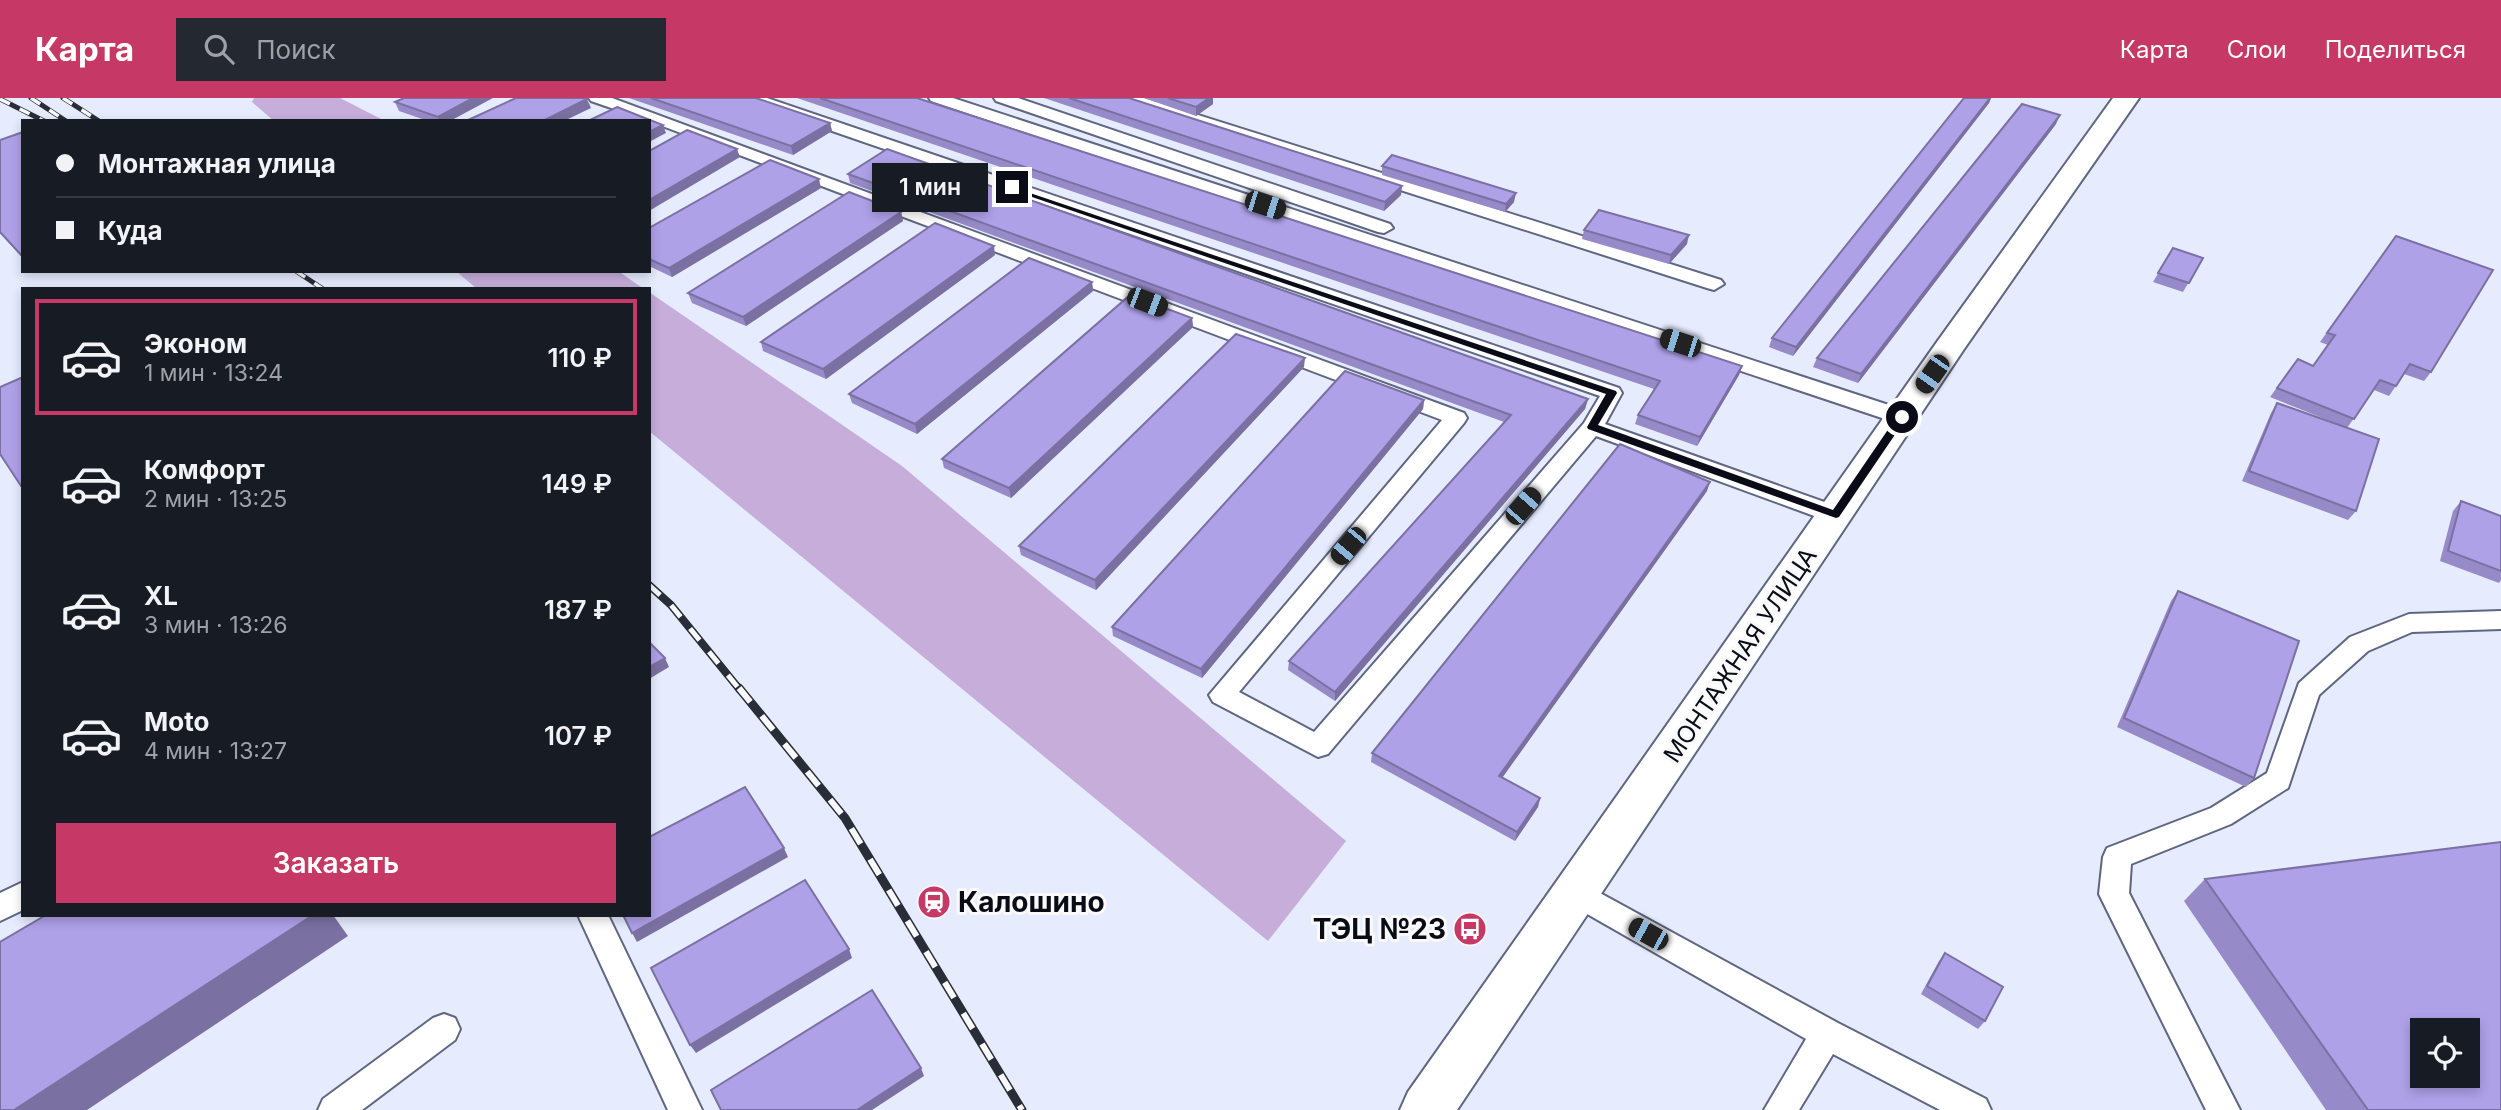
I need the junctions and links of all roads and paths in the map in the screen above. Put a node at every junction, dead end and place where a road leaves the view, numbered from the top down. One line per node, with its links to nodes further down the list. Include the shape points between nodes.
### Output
1 (597, 98): 10 (lane, via 1456,418 1222,695 1318,746)
2 (751, 98): 10 (lane, via 1612,393)
3 (937, 98): 7 (lane)
4 (1002, 98): 7 (lane, via 1380,225)
5 (1128, 98): 8 (lane)
6 (2126, 98): 9 (main road, МОНТАЖНАЯ УЛИЦА)
7 (1417, 254): 9 (lane)
8 (1714, 284)
9 (1902, 417): 11 (main road, МОНТАЖНАЯ УЛИЦА)
10 (1592, 427): 11 (lane)
11 (1836, 514): 13 (main road, МОНТАЖНАЯ УЛИЦА)
12 (2501, 620): 24 (lane, via 2409,623 2358,644 2308,690 2278,780 2221,816 2117,857 2114,894)
13 (1578, 894): 18 (lane); 21 (main road, МОНТАЖНАЯ УЛИЦА)
14 (21, 896): 15 (lane)
15 (0, 908)
16 (594, 917): 20 (lane)
17 (444, 1029): 19 (lane)
18 (1827, 1034): 22 (lane); 23 (lane)
19 (335, 1110)
20 (685, 1110)
21 (1426, 1110)
22 (1782, 1110)
23 (1973, 1110)
24 (2223, 1110)

